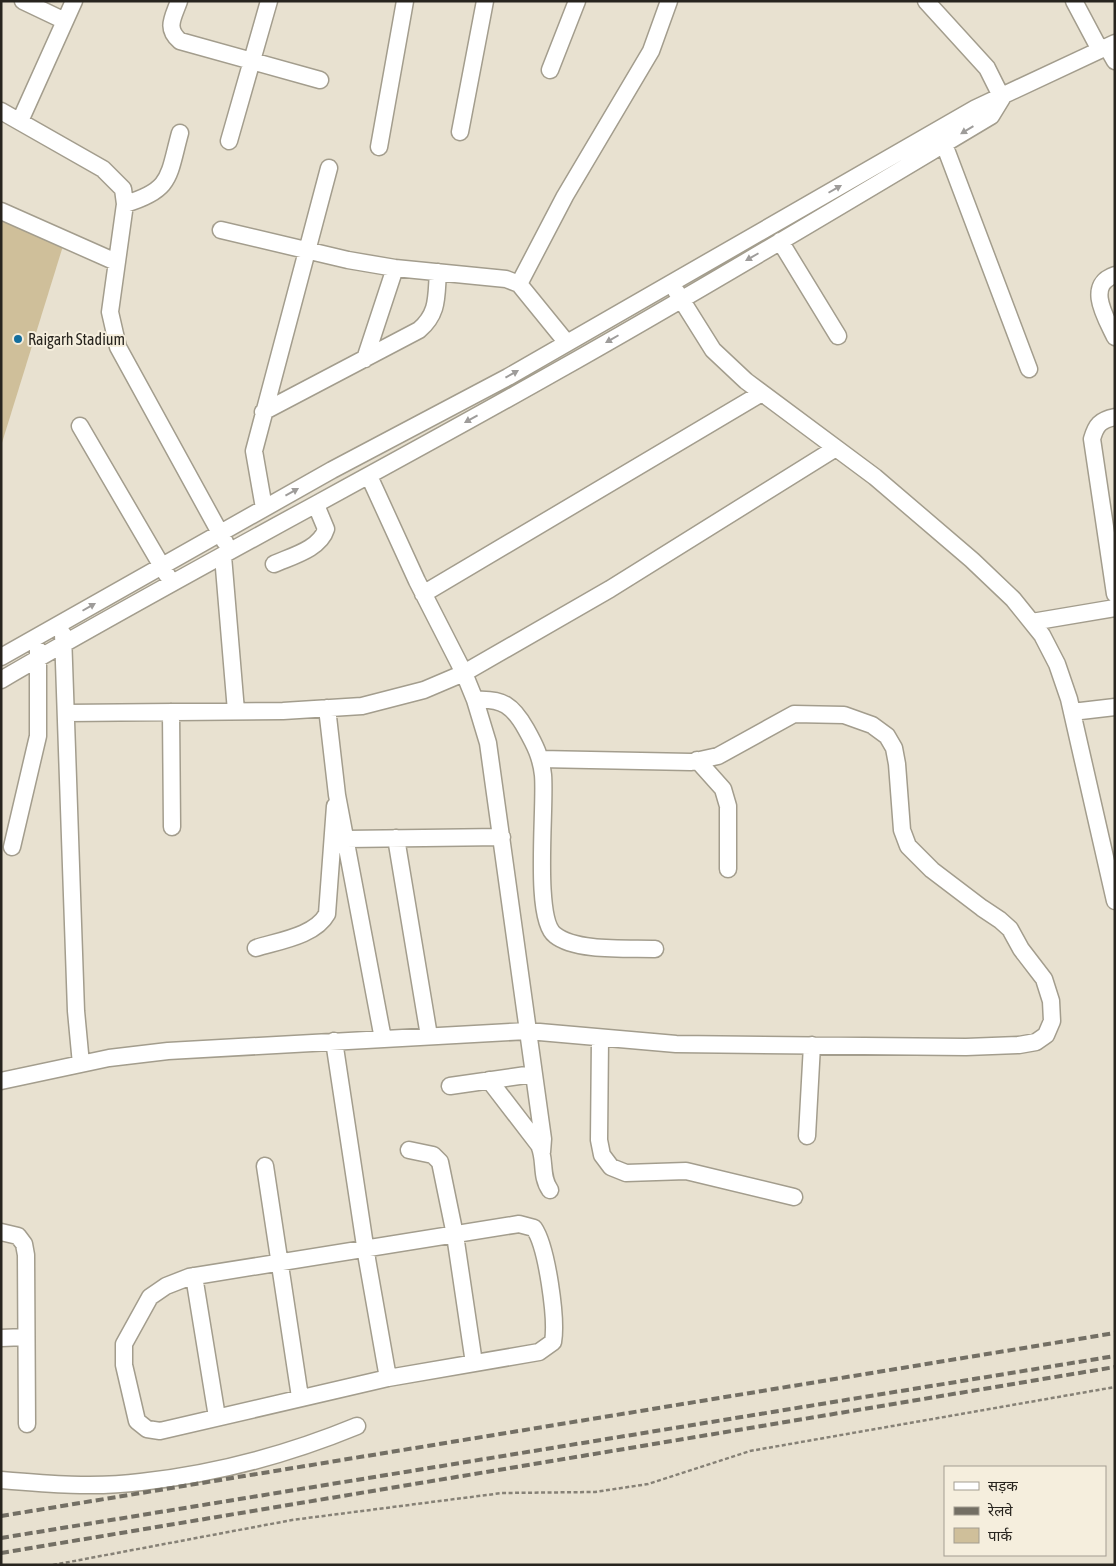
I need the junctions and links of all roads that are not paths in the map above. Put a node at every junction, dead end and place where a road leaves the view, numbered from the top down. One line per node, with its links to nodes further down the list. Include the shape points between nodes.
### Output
1 (23, 1): 11 (street)
2 (74, 1): 11 (street)
3 (179, 1): 13 (street, via 171,28 172,34 180,41)
4 (269, 1): 13 (street)
5 (405, 1): 23 (street)
6 (485, 1): 19 (street)
7 (576, 1): 14 (street)
8 (669, 1): 35 (street, via 651,51 565,196)
9 (926, 1): 16 (street, via 987,68)
10 (1074, 1): 12 (street)
11 (65, 21): 18 (street)
12 (1109, 50): 16 (street)
13 (252, 61): 15 (street); 21 (street)
14 (550, 70)
15 (320, 80)
16 (1002, 98): 22 (street, one-way to 22, via 991,116); 26 (street, one-way to 16, via 976,108)
17 (1, 110): 18 (street)
18 (20, 122): 25 (street, via 103,169 123,189)
19 (460, 132)
20 (180, 133): 25 (street, via 168,178 148,197)
21 (229, 142)
22 (944, 144): 26 (street); 42 (street)
23 (379, 147)
24 (329, 168): 30 (street)
25 (124, 204): 31 (street)
26 (820, 208): 29 (street); 36 (street)
27 (1, 211): 31 (street)
28 (221, 230): 30 (street)
29 (780, 241): 37 (street, one-way to 37); 38 (street)
30 (308, 252): 32 (street); 44 (street)
31 (116, 262): 51 (street, via 110,312 118,347)
32 (395, 268): 33 (street); 41 (street)
33 (438, 272): 35 (street); 41 (street, via 435,309 430,321)
34 (1115, 276): 39 (street, via 1106,278 1100,286 1100,302)
35 (519, 284): 40 (street)
36 (671, 284): 37 (street); 40 (street)
37 (680, 299): 43 (street, via 714,350); 48 (street, one-way to 48)
38 (838, 336)
39 (1115, 337)
40 (567, 343): 50 (street, one-way to 40)
41 (365, 359): 44 (street)
42 (1029, 368)
43 (762, 393): 47 (street); 56 (street)
44 (264, 412): 50 (street, via 254,451)
45 (1115, 417): 57 (street, via 1103,419 1095,427 1092,439)
46 (80, 426): 54 (street)
47 (836, 448): 60 (street, via 972,560); 65 (street, via 610,589)
48 (369, 476): 49 (street); 56 (street)
49 (316, 506): 52 (street); 53 (street, via 326,529 323,537 314,545)
50 (264, 508): 51 (street)
51 (220, 533): 52 (street); 54 (street)
52 (227, 554): 55 (street); 70 (street)
53 (274, 564)
54 (161, 566): 55 (street); 59 (street, one-way to 54)
55 (172, 583): 62 (street)
56 (423, 594): 65 (street)
57 (1115, 594)
58 (1115, 608): 60 (street)
59 (63, 622): 61 (street); 62 (street)
60 (1032, 622): 72 (street, via 1058,664)
61 (37, 637): 63 (street); 64 (street)
62 (64, 643): 64 (street); 73 (street)
63 (1, 657)
64 (39, 658): 66 (street); 81 (street, via 38,736)
65 (464, 674): 67 (street); 69 (street, via 424,690 362,706)
66 (1, 680)
67 (475, 700): 74 (street, via 492,699 510,706 539,751); 78 (street, via 493,764)
68 (1115, 707): 72 (street)
69 (327, 708): 70 (street); 76 (street)
70 (236, 711): 71 (street)
71 (171, 712): 73 (street); 77 (street)
72 (1072, 712): 83 (street)
73 (66, 713): 92 (street, via 76,1011)
74 (540, 759): 75 (street); 85 (street, via 544,798 542,903 547,925 554,935 582,945)
75 (698, 760): 82 (street, via 723,789 728,806); 91 (street, via 718,756 794,714 844,715 872,725 887,736 894,748 902,830 908,846 932,870 1010,929 1044,979 1051,1001 1052,1021 1046,1034 1036,1042 966,1047)
76 (336, 795): 80 (street); 84 (street, via 327,914 313,929)
77 (172, 826)
78 (502, 837): 79 (street); 86 (street)
79 (396, 838): 80 (street); 87 (street)
80 (346, 839): 88 (street)
81 (12, 847)
82 (728, 868)
83 (1115, 901)
84 (256, 948)
85 (655, 949)
86 (528, 1031): 87 (street); 89 (street); 93 (street)
87 (429, 1036): 88 (street)
88 (383, 1039): 90 (street)
89 (600, 1039): 91 (street, via 676,1044); 102 (street, via 599,1140 602,1155 611,1167 626,1173 686,1171)
90 (334, 1041): 92 (street, via 168,1051); 105 (street)
91 (812, 1045): 97 (street)
92 (81, 1064): 95 (street)
93 (533, 1074): 94 (street); 99 (street)
94 (489, 1080): 96 (street); 99 (street)
95 (1, 1081)
96 (450, 1086)
97 (807, 1136)
98 (409, 1150): 104 (street, via 433,1155 440,1162)
99 (542, 1152): 101 (street, via 543,1174)
100 (265, 1166): 106 (street)
101 (550, 1190)
102 (794, 1196)
103 (1, 1232): 108 (street, via 18,1236 24,1244)
104 (455, 1236): 105 (street); 110 (street); 110 (street, via 510,1225 534,1228 543,1246 553,1309 553,1342 539,1352)
105 (365, 1249): 106 (street); 111 (street)
106 (279, 1262): 107 (street); 112 (street)
107 (194, 1276): 113 (street); 113 (street, via 166,1286 150,1297 124,1344 124,1365 137,1420 147,1429 160,1431)
108 (26, 1337): 109 (street); 114 (street)
109 (1, 1338)
110 (474, 1363): 111 (street)
111 (388, 1378): 112 (street)
112 (300, 1397): 113 (street)
113 (217, 1417)
114 (26, 1424)
115 (357, 1426): 116 (street, via 285,1452 141,1482 51,1485)
116 (1, 1480)

